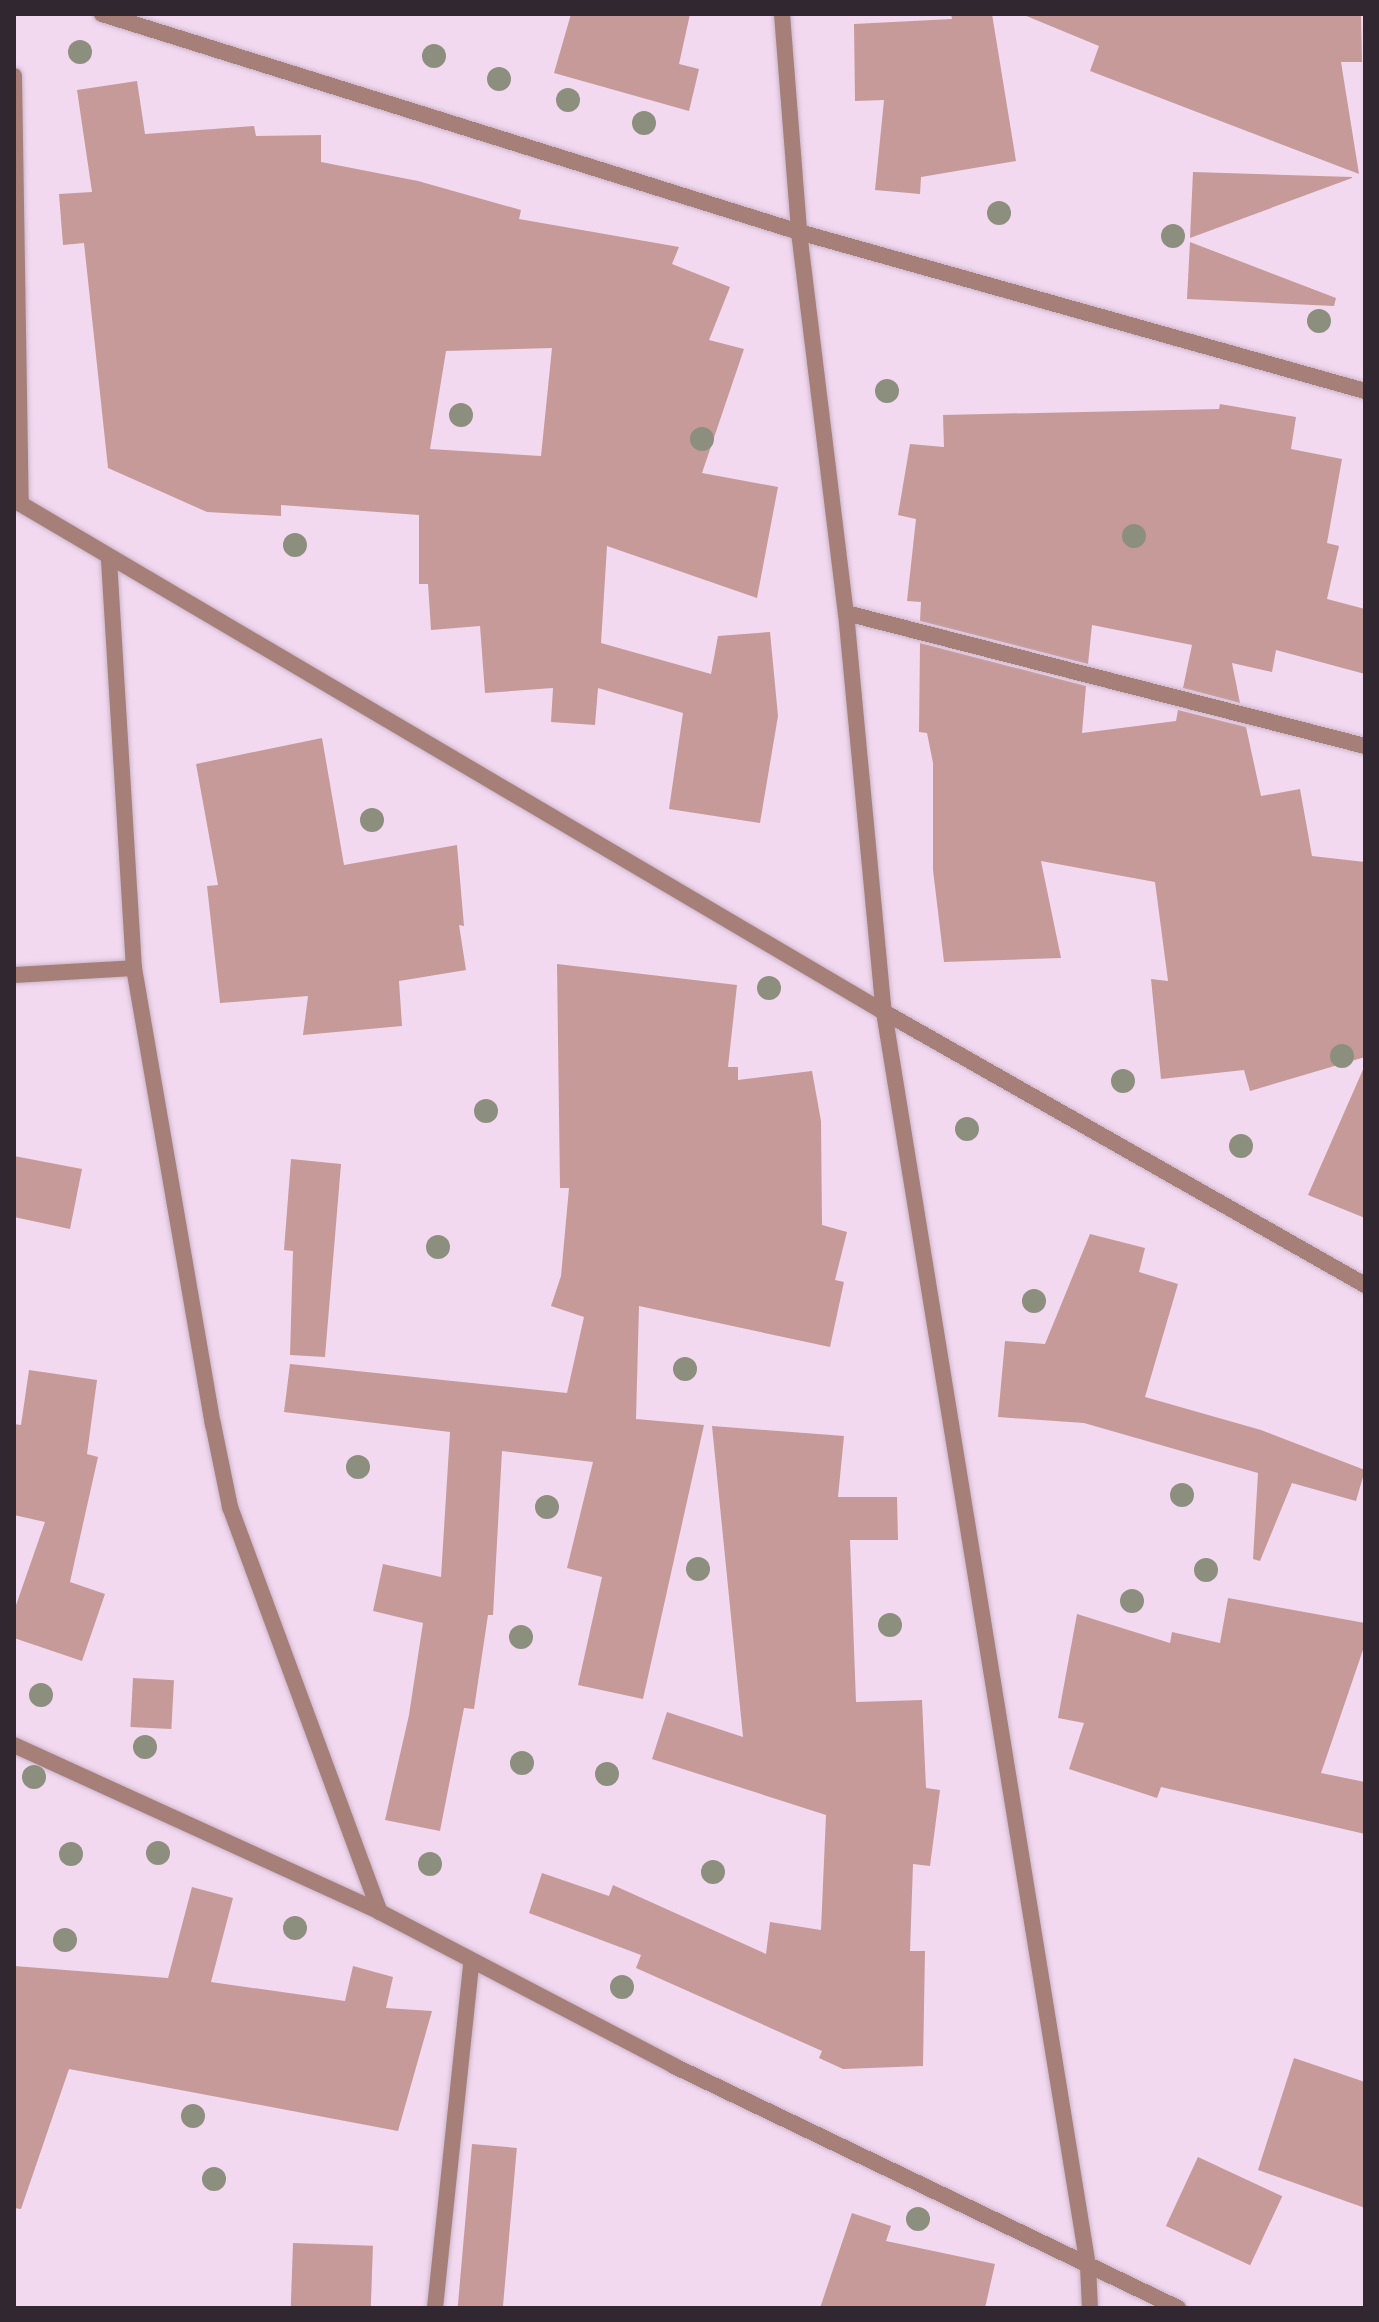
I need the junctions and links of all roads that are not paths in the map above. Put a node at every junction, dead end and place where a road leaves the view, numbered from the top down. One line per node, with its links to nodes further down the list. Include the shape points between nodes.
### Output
1 (102, 14): 4 (street)
2 (782, 14): 4 (street)
3 (14, 76): 6 (street)
4 (799, 232): 5 (street); 8 (street)
5 (1365, 391)
6 (18, 502): 7 (street)
7 (109, 560): 10 (street); 12 (street)
8 (846, 613): 9 (street); 12 (street)
9 (1365, 746)
10 (134, 968): 11 (street); 15 (street, via 230,1507)
11 (14, 975)
12 (884, 1012): 13 (street); 17 (street)
13 (1365, 1285)
14 (14, 1745): 15 (street)
15 (380, 1912): 16 (street)
16 (471, 1964): 17 (street); 18 (street)
17 (1088, 2266): 19 (street); 20 (street)
18 (435, 2308)
19 (1090, 2308)
20 (1178, 2308)

